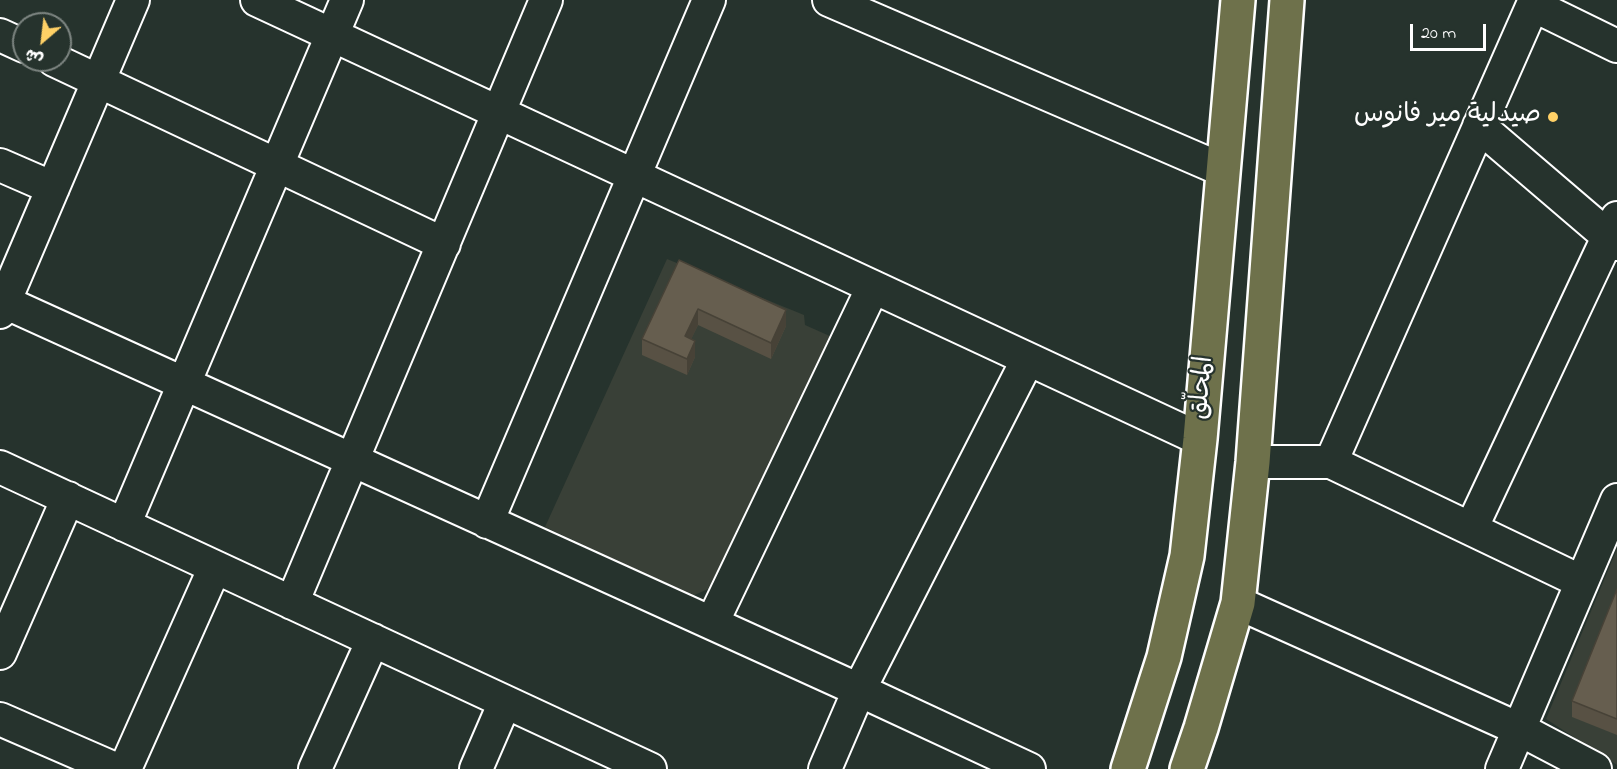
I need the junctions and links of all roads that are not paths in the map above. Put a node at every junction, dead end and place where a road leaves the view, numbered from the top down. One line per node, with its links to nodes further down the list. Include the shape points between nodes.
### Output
1 (133, 0): 13 (street)
2 (257, 0): 10 (street)
3 (347, 0): 10 (street)
4 (546, 0): 14 (street)
5 (709, 0): 19 (street)
6 (829, 0): 18 (street)
7 (1287, 0): 29 (highway)
8 (1232, 2): 18 (highway, المحلّق)
9 (1534, 2): 11 (street); 15 (street)
10 (332, 35): 14 (street); 17 (street)
11 (1617, 46)
12 (72, 68): 13 (street)
13 (99, 81): 17 (street); 20 (street)
14 (499, 113): 19 (street); 22 (street)
15 (1479, 126): 21 (street); 30 (street)
16 (0, 165): 20 (street)
17 (277, 165): 22 (street); 26 (street)
18 (1223, 170): 27 (highway, المحلّق)
19 (634, 176): 23 (street); 34 (street)
20 (53, 188): 24 (street)
21 (1614, 232): 36 (street)
22 (444, 243): 28 (street)
23 (873, 287): 25 (street); 41 (street)
24 (1, 304): 26 (street)
25 (1028, 359): 27 (street); 44 (street)
26 (184, 384): 28 (street); 35 (street)
27 (1200, 439): 55 (highway, المحلّق, via 1187,556 1164,657)
28 (352, 460): 34 (street); 39 (street)
29 (1253, 462): 30 (street); 40 (highway)
30 (1331, 462): 36 (street)
31 (0, 467): 32 (street)
32 (68, 498): 35 (street); 43 (street)
33 (1617, 500): 38 (street)
34 (487, 522): 41 (street)
35 (124, 525): 37 (street)
36 (1471, 529): 38 (street)
37 (215, 567): 39 (street); 49 (street)
38 (1582, 582): 47 (street)
39 (292, 603): 42 (street)
40 (1238, 603): 47 (street); 56 (highway)
41 (712, 623): 44 (street)
42 (373, 640): 45 (street); 50 (street)
43 (0, 653)
44 (859, 690): 53 (street); 54 (street)
45 (505, 702): 51 (street); 52 (street)
46 (0, 719): 48 (street)
47 (1519, 729): 57 (street); 58 (street)
48 (116, 769)
49 (125, 769)
50 (315, 769)
51 (476, 769)
52 (650, 769)
53 (825, 769)
54 (1029, 769)
55 (1128, 769)
56 (1187, 769)
57 (1502, 769)
58 (1596, 769)

